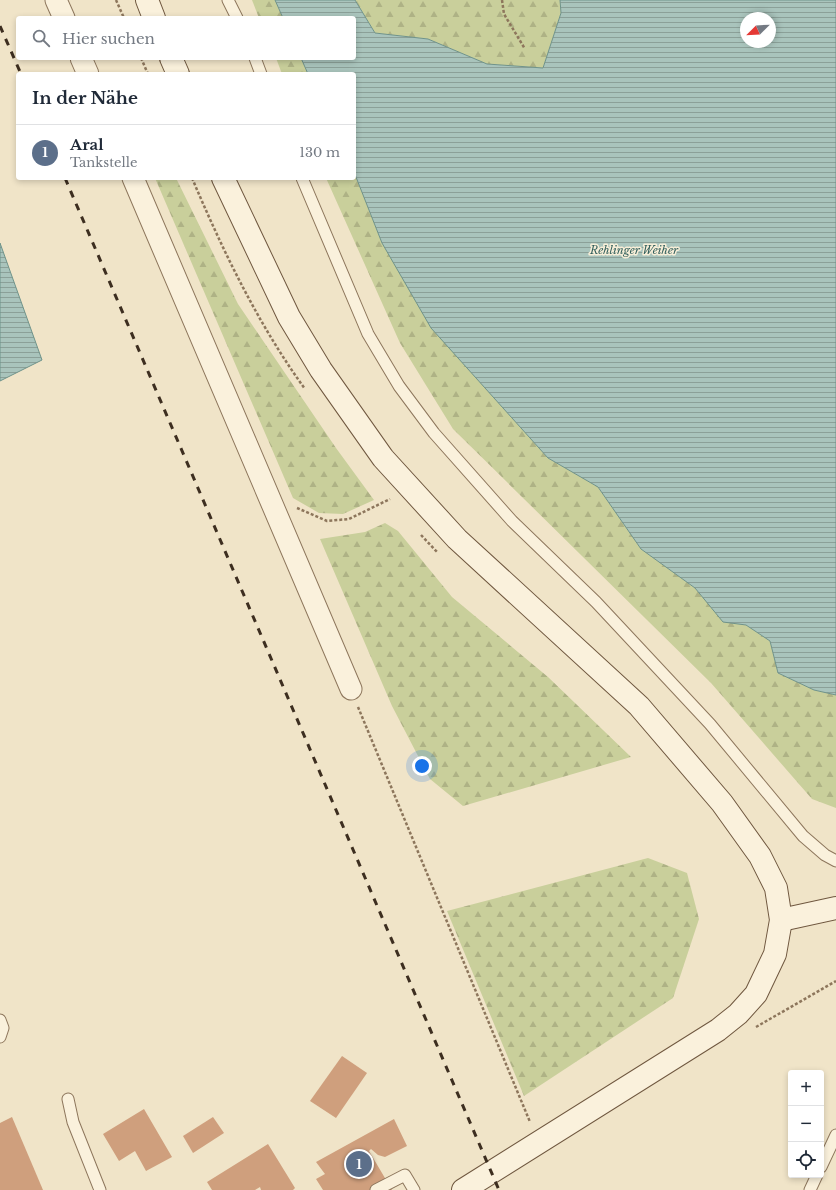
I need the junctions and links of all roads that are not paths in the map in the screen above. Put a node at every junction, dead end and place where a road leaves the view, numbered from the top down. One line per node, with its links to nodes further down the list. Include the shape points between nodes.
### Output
1 (56, 0): 4 (street)
2 (147, 0): 5 (main road)
3 (228, 0): 6 (lane)
4 (63, 16)
5 (153, 16)
6 (236, 16)
7 (82, 60): 10 (street)
8 (172, 60): 11 (main road)
9 (256, 60): 12 (lane)
10 (87, 72)
11 (177, 72)
12 (260, 72)
13 (134, 180): 16 (street)
14 (224, 180): 19 (main road, via 289,317 321,370 383,458 457,539 639,706 722,803 760,856 776,888)
15 (303, 180): 17 (lane, via 368,334 399,386 434,434 512,521 596,602 710,724 803,836 825,855)
16 (351, 689)
17 (836, 860)
18 (836, 908): 19 (main road)
19 (781, 920): 26 (main road, via 775,954 756,994 738,1014 718,1030)
20 (0, 1020): 21 (lane, via 3,1028)
21 (0, 1037)
22 (68, 1099): 27 (lane, via 73,1122)
23 (836, 1134): 24 (lane)
24 (824, 1160)
25 (816, 1178): 30 (lane)
26 (468, 1188)
27 (100, 1190)
28 (376, 1190): 29 (lane, via 405,1175)
29 (414, 1190)
30 (810, 1190)

